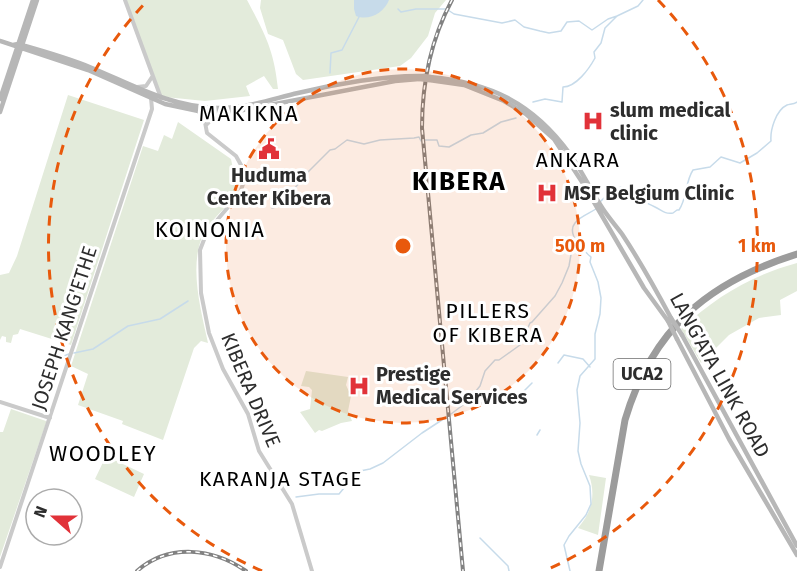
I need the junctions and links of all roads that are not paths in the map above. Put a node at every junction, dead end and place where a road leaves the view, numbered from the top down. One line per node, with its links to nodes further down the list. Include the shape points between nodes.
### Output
1 (35, 0): 4 (main road)
2 (125, 0): 5 (street)
3 (0, 41): 4 (main road)
4 (18, 46): 9 (main road); 13 (main road); 19 (main road)
5 (152, 76): 9 (street, via 146,86); 15 (street)
6 (424, 78): 7 (main road, via 394,77); 10 (main road); 14 (main road); 14 (main road, via 478,84)
7 (343, 85): 8 (main road); 10 (main road)
8 (326, 87): 11 (main road); 15 (main road, via 221,108)
9 (134, 88): 12 (main road); 15 (main road)
10 (343, 91): 11 (main road)
11 (327, 94): 18 (main road)
12 (151, 98): 15 (main road); 16 (street, JOSEPH KANG'ETHE)
13 (0, 99)
14 (506, 99): 21 (main road, via 556,136 571,155)
15 (161, 101): 16 (street); 17 (main road)
16 (152, 109): 30 (street, JOSEPH KANG'ETHE)
17 (198, 111): 18 (main road); 20 (street)
18 (238, 111): 20 (street, via 214,117)
19 (0, 112)
20 (206, 125): 36 (street, KIBERA DRIVE, via 207,133 236,156 244,181 240,193 207,232 200,250 201,293 209,333 219,362 248,414 259,450 292,504)
21 (600, 209): 23 (main road, LANG'ATA LINK ROAD); 24 (main road, LANG'ATA LINK ROAD)
22 (797, 256): 37 (highway, UCA2, via 749,275 710,298 684,322 657,356 631,412)
23 (636, 257): 24 (main road, via 623,243); 25 (main road, LANG'ATA LINK ROAD)
24 (634, 269): 25 (main road, LANG'ATA LINK ROAD)
25 (669, 319): 26 (main road, LANG'ATA LINK ROAD, bridge)
26 (680, 339): 27 (main road, LANG'ATA LINK ROAD); 28 (main road, LANG'ATA LINK ROAD)
27 (711, 386): 28 (main road, via 716,402 711,402); 32 (main road, LANG'ATA LINK ROAD)
28 (704, 390): 31 (main road, LANG'ATA LINK ROAD)
29 (0, 402): 30 (street)
30 (50, 418): 35 (street, JOSEPH KANG'ETHE)
31 (721, 424): 32 (main road, via 719,417 723,414); 34 (main road, LANG'ATA LINK ROAD)
32 (731, 424): 33 (main road, LANG'ATA LINK ROAD)
33 (797, 546)
34 (797, 555)
35 (0, 567)
36 (312, 571)
37 (600, 571)

